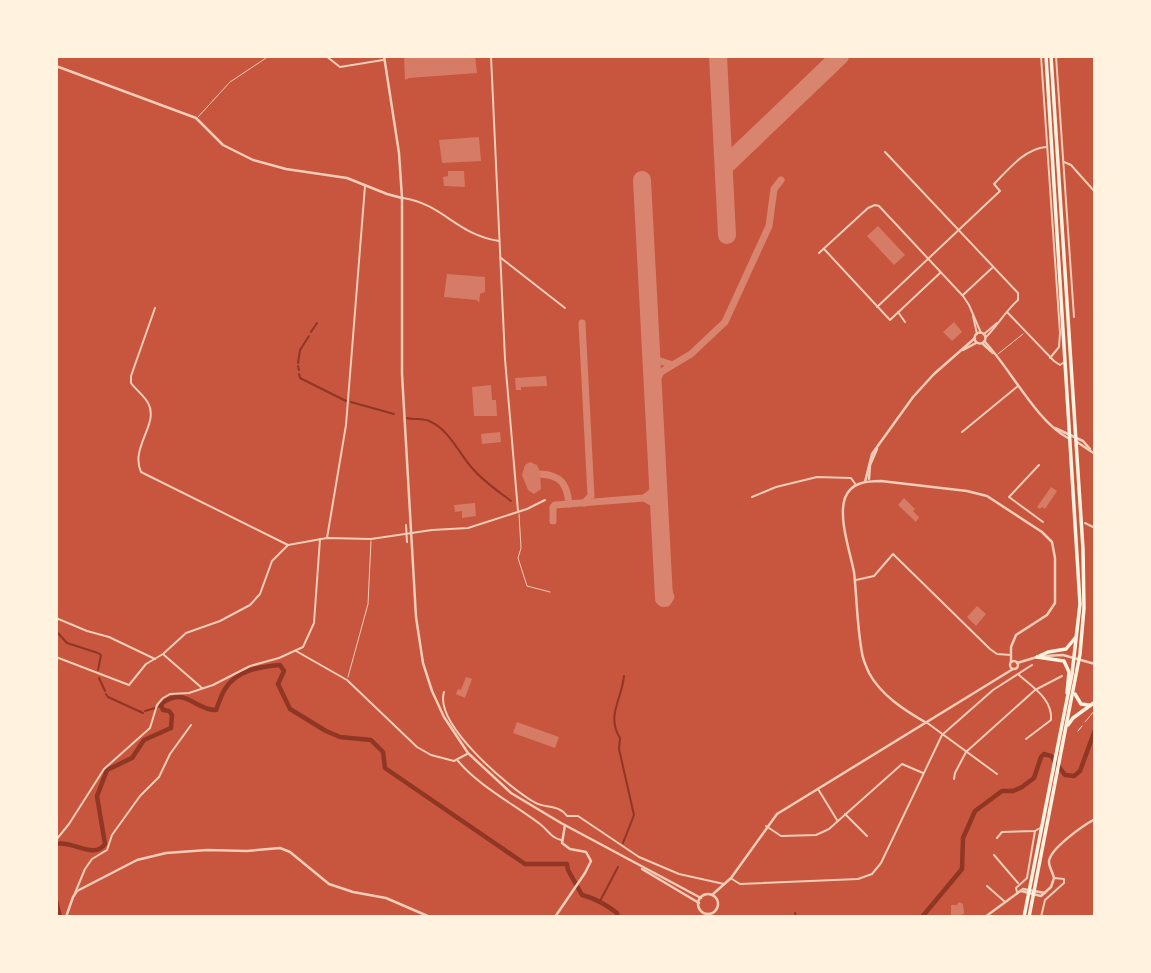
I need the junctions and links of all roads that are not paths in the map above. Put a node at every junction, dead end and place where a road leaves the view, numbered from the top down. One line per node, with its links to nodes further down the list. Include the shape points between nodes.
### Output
1 (269, 56): 9 (lane, via 230,82)
2 (326, 56): 5 (street, via 340,67)
3 (491, 56): 17 (street)
4 (1049, 56): 7 (street); 8 (main road); 10 (street); 38 (main road)
5 (385, 58): 15 (street)
6 (56, 66): 9 (street)
7 (1060, 103): 8 (street); 12 (street)
8 (1054, 107): 26 (main road)
9 (196, 118): 13 (street, via 223,145 246,157)
10 (1047, 146): 16 (street, via 1026,154 993,184 1000,191); 37 (street, via 1060,333 1059,347)
11 (885, 152): 16 (street)
12 (1063, 162): 14 (street); 24 (street)
13 (365, 185): 15 (street); 60 (street, via 346,425)
14 (1095, 192)
15 (402, 198): 17 (street, via 427,204 473,235); 59 (street, via 402,374)
16 (959, 231): 21 (street); 22 (street)
17 (500, 241): 20 (street)
18 (824, 249): 19 (street); 21 (street, via 875,205); 27 (street)
19 (819, 253)
20 (500, 257): 29 (street); 53 (street)
21 (928, 259): 23 (street); 27 (street)
22 (993, 268): 25 (street); 30 (street, via 1018,293)
23 (940, 272): 25 (street); 31 (street)
24 (1072, 294): 26 (street); 32 (street)
25 (962, 296): 35 (street)
26 (1066, 301): 43 (main road)
27 (877, 307): 31 (street, via 890,320)
28 (155, 308): 64 (street, via 131,376 151,413 139,450 141,472)
29 (565, 308)
30 (1006, 311): 35 (street); 37 (street)
31 (898, 313): 33 (street)
32 (1074, 317)
33 (905, 322)
34 (1023, 334): 36 (lane)
35 (981, 338): 36 (street); 48 (street, via 919,389 878,446 869,462)
36 (995, 355): 39 (street)
37 (1050, 358): 38 (street, via 1060,365)
38 (1065, 359): 40 (main road)
39 (1019, 385): 41 (street); 42 (street)
40 (1069, 418): 41 (street, via 1067,426); 43 (main road)
41 (1056, 428): 43 (street)
42 (962, 432)
43 (1073, 438): 44 (street); 46 (main road); 68 (main road)
44 (1088, 449): 45 (street); 46 (street, via 1080,450)
45 (1095, 454)
46 (1077, 458): 71 (main road, via 1084,593)
47 (1039, 465): 52 (street, via 1009,498)
48 (867, 481): 49 (street); 54 (street, via 976,493)
49 (856, 485): 50 (street, via 851,478 817,477); 65 (street, via 845,497 843,514)
50 (752, 497)
51 (545, 500): 53 (street)
52 (1022, 507): 54 (street); 55 (street)
53 (519, 512): 59 (street, via 479,526); 66 (lane, via 518,558 527,586)
54 (1017, 515): 72 (street, via 1054,545 1056,598 1047,615 1016,635)
55 (1043, 522)
56 (1085, 523): 58 (street)
57 (406, 524): 59 (street)
58 (1095, 528)
59 (409, 533): 62 (street); 63 (street); 100 (street, via 423,663 444,717)
60 (327, 538): 61 (street); 62 (street)
61 (320, 539): 64 (street); 69 (street, via 314,623 307,641)
62 (371, 539): 83 (lane, via 368,604)
63 (407, 542)
64 (288, 545): 70 (street, via 272,561 254,602 186,633)
65 (855, 580): 72 (street, via 874,576 893,554 990,649); 92 (street, via 868,672 890,698)
66 (550, 592)
67 (56, 618): 75 (street)
68 (1078, 632): 71 (main road); 74 (main road, via 1066,649)
69 (296, 652): 83 (street); 84 (street, via 250,666)
70 (163, 654): 75 (street); 84 (street)
71 (1078, 654): 76 (main road)
72 (1011, 655): 77 (street)
73 (56, 657): 75 (street, via 129,685)
74 (1037, 657): 77 (street); 78 (street, via 1063,655); 88 (main road, via 1061,660 1067,666)
75 (155, 659)
76 (1077, 662): 85 (main road); 88 (main road)
77 (1015, 663): 80 (street); 80 (street)
78 (1095, 664)
79 (1032, 665): 81 (street)
80 (1011, 668): 91 (street)
81 (1017, 673): 86 (street); 97 (street)
82 (1062, 676): 86 (street)
83 (347, 680): 101 (street, via 417,747)
84 (203, 688): 116 (street, via 163,698 150,728 104,769)
85 (1074, 688): 89 (main road, via 1078,702); 96 (main road)
86 (1035, 690): 98 (street, via 1049,704 1051,720); 99 (street)
87 (444, 692): 107 (street, via 443,702 454,725 488,767 529,799 559,808)
88 (1068, 699): 110 (main road)
89 (1093, 703): 96 (main road, via 1073,718)
90 (1095, 710): 93 (lane)
91 (932, 718): 92 (street); 95 (street)
92 (926, 722): 95 (street); 105 (street)
93 (1085, 722)
94 (191, 724): 127 (street, via 159,777 112,835 107,850 85,869)
95 (933, 726): 97 (street)
96 (1066, 731): 126 (main road)
97 (942, 735): 99 (street); 102 (street)
98 (1026, 739)
99 (966, 752): 103 (street); 104 (street)
100 (468, 753): 101 (street); 111 (street, via 511,793)
101 (457, 760): 117 (street, via 552,838)
102 (923, 773): 106 (street, via 902,764); 120 (street, via 872,874 858,879 740,884)
103 (996, 774)
104 (954, 779)
105 (818, 788): 109 (street); 112 (street, via 777,814)
106 (845, 814): 109 (street); 114 (street)
107 (567, 816): 111 (street); 123 (street, via 578,816 639,857 679,874)
108 (1095, 819): 121 (street, via 1053,853 1049,862)
109 (837, 821): 112 (street, via 820,834 804,836 781,836)
110 (1042, 824): 113 (street); 126 (main road)
111 (565, 825): 117 (street); 119 (street)
112 (766, 827): 120 (street)
113 (1035, 831): 115 (street, via 1002,832); 122 (street, via 1027,878)
114 (867, 836)
115 (997, 838)
116 (56, 839)
117 (561, 840): 135 (street, via 590,858)
118 (994, 855): 122 (street)
119 (636, 864): 129 (street); 132 (street)
120 (731, 878): 123 (street)
121 (1054, 878): 126 (street, via 1045,893); 138 (street, via 1064,879 1063,885 1044,902)
122 (1019, 884): 125 (street)
123 (724, 885): 128 (street); 130 (street)
124 (987, 886): 131 (street)
125 (1019, 891): 126 (street); 131 (street)
126 (1031, 892): 137 (main road)
127 (75, 893): 133 (street); 134 (street, via 137,860 166,853 283,848 329,884 386,898)
128 (712, 895): 129 (street); 130 (street)
129 (701, 898): 132 (street)
130 (716, 900): 132 (street, via 717,908 710,914 702,911)
131 (1005, 902): 136 (street)
132 (699, 903)
133 (66, 917)
134 (430, 917)
135 (555, 917)
136 (985, 917)
137 (1027, 917)
138 (1041, 917)

